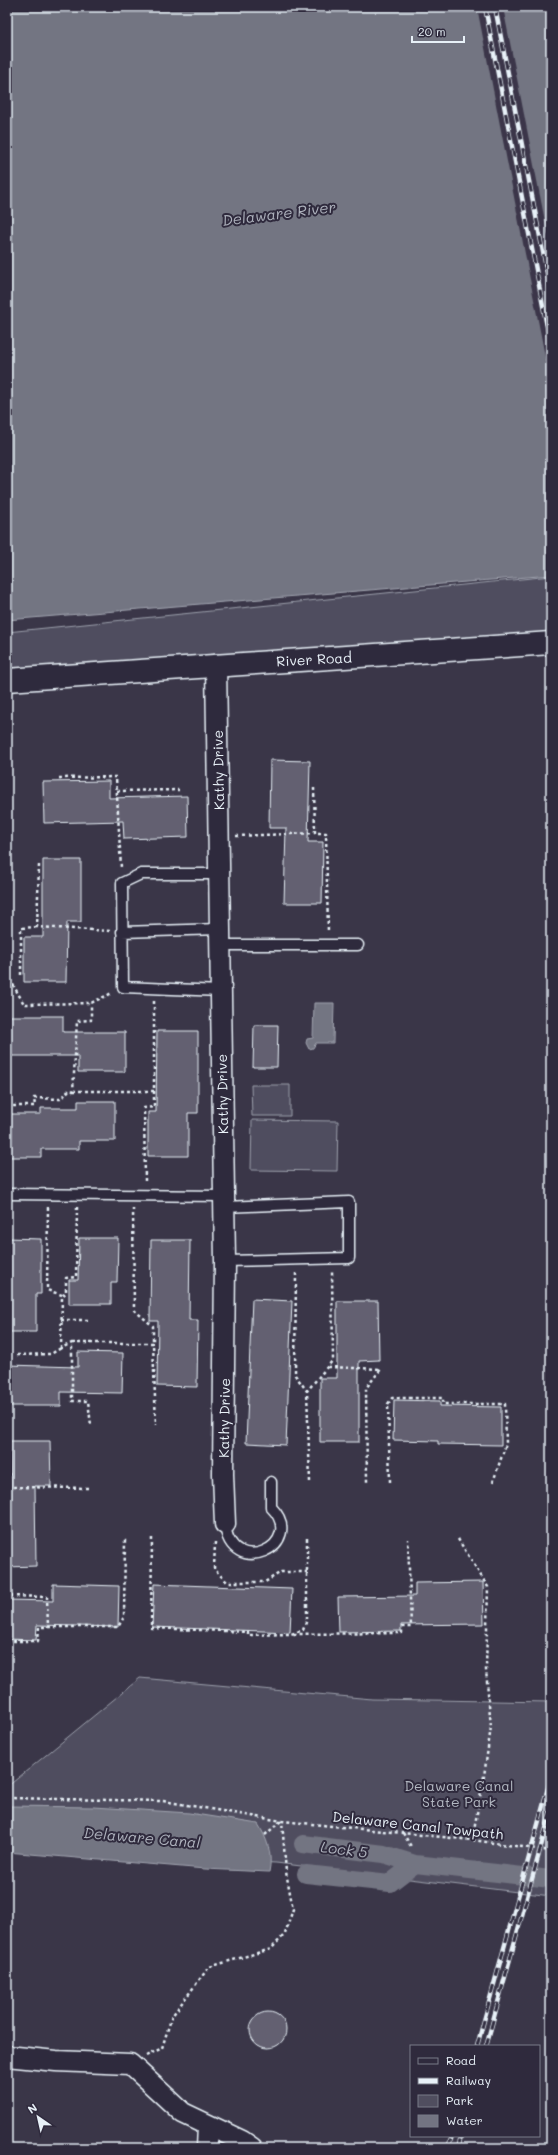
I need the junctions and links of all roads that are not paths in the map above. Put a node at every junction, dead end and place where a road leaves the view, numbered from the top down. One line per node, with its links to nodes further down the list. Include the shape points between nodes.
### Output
1 (551, 643): 2 (main road, River Road)
2 (216, 665): 3 (main road, River Road); 4 (street, Kathy Drive)
3 (7, 680)
4 (219, 874): 5 (lane, via 141,874 122,883); 6 (street, Kathy Drive)
5 (122, 932): 6 (lane); 8 (lane, via 123,987)
6 (220, 937): 7 (lane); 8 (street, Kathy Drive)
7 (358, 945)
8 (221, 991): 10 (street, Kathy Drive)
9 (7, 1194): 10 (lane, via 146,1195)
10 (224, 1202): 11 (street, Kathy Drive); 11 (lane, via 349,1202 349,1258)
11 (225, 1261): 13 (street, Kathy Drive)
12 (271, 1482): 13 (lane, via 271,1508 278,1514 282,1523 277,1542 270,1549 261,1553 243,1553)
13 (220, 1531)
14 (7, 2056): 15 (street, via 130,2064 183,2113)
15 (208, 2126): 16 (street); 17 (street)
16 (207, 2148)
17 (252, 2148)

